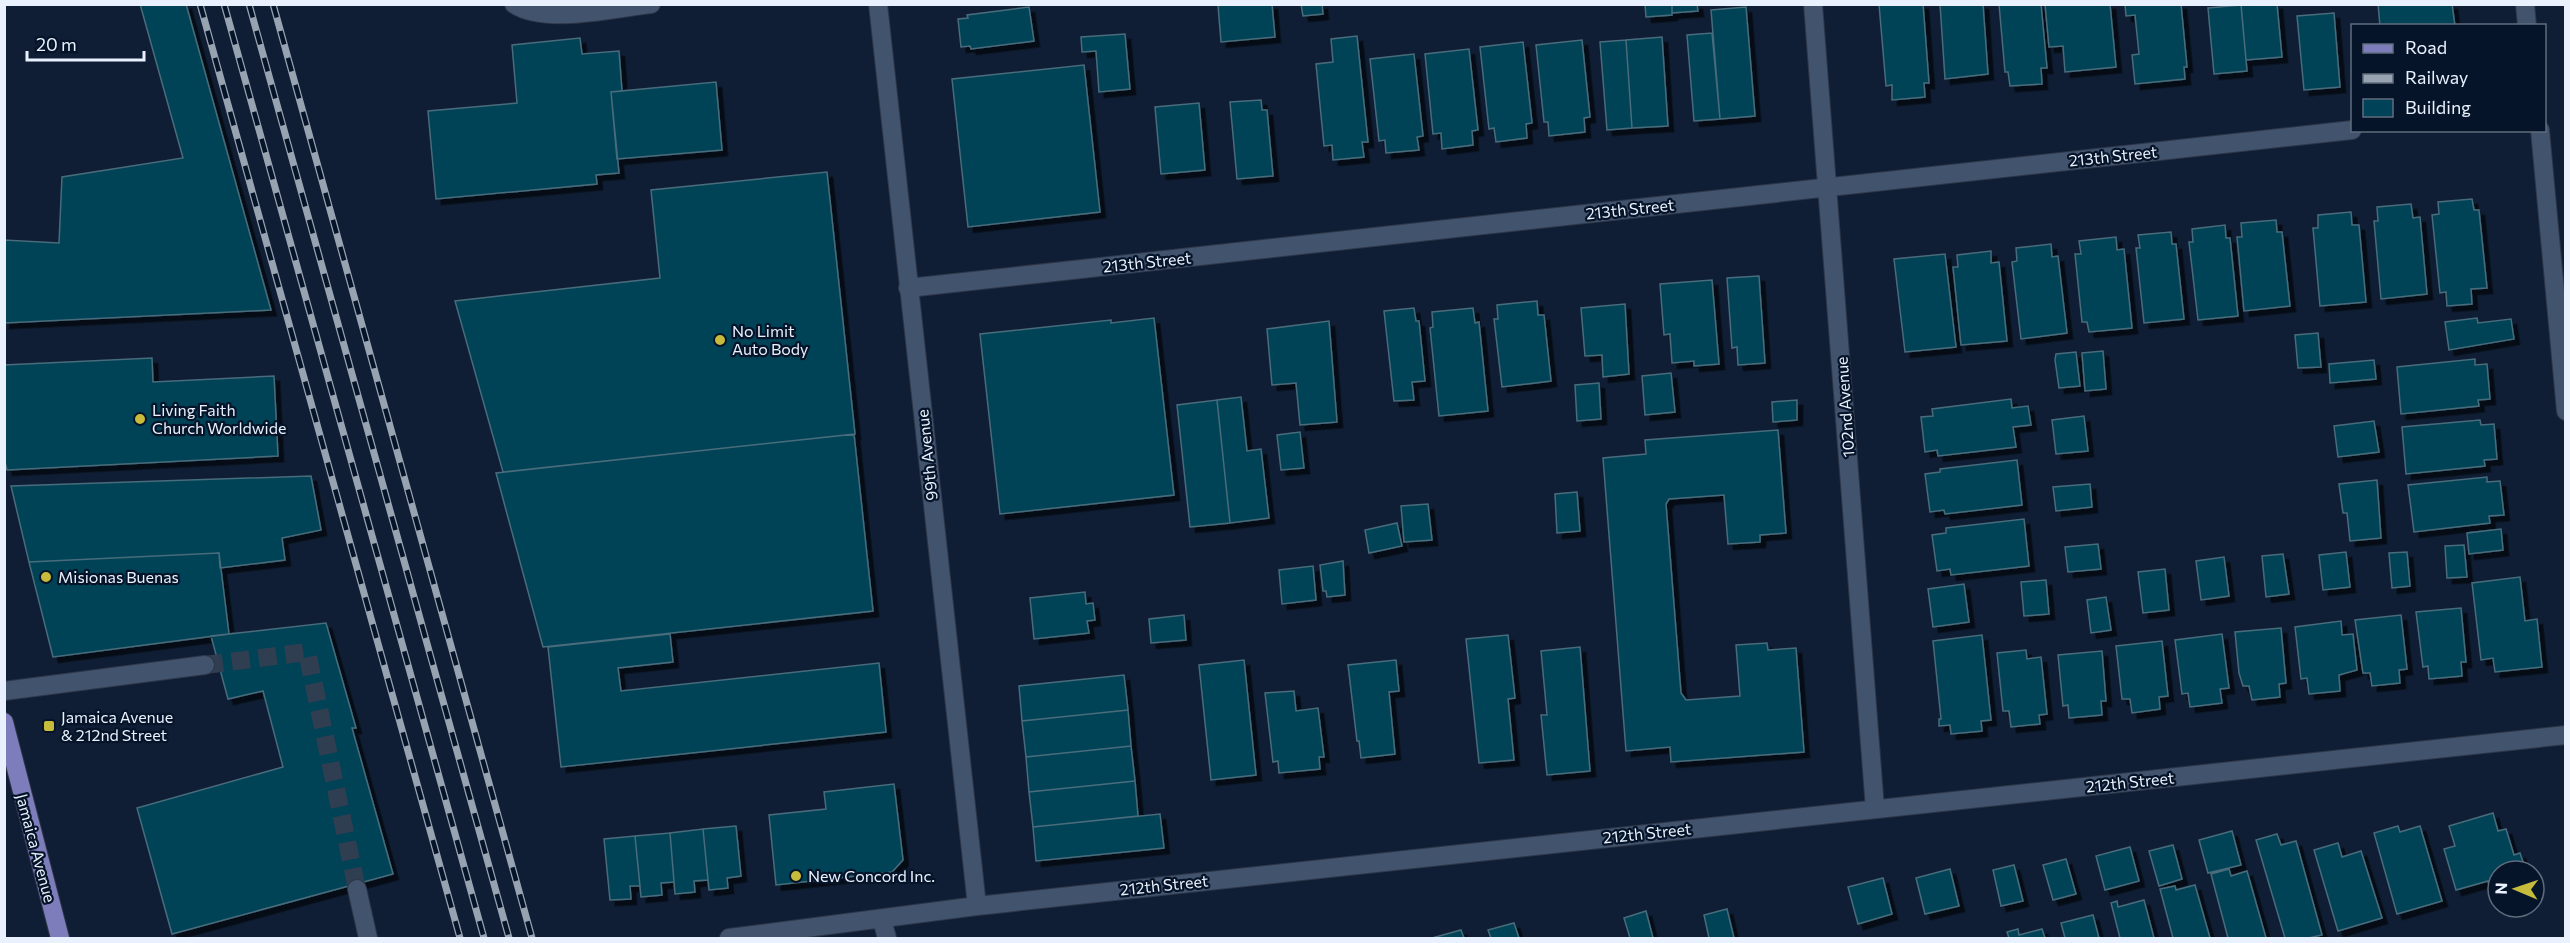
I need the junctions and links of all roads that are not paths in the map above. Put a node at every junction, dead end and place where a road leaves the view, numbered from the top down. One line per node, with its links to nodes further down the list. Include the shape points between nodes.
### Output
1 (514, 4): 2 (street, via 524,11 548,15)
2 (651, 4)
3 (879, 4): 10 (street, 99th Avenue)
4 (1813, 4): 9 (street, 102nd Avenue)
5 (2525, 4): 6 (street)
6 (2528, 24)
7 (2351, 130): 9 (street, 213th Street)
8 (2540, 132): 11 (street)
9 (1828, 187): 10 (street, 213th Street); 17 (street, 102nd Avenue)
10 (908, 288): 19 (street, 99th Avenue)
11 (2565, 411)
12 (206, 665): 13 (street)
13 (4, 691)
14 (4, 722): 16 (main road, Jamaica Avenue)
15 (2565, 735): 17 (street, 212th Street)
16 (9, 766): 21 (main road, Jamaica Avenue)
17 (1875, 809): 19 (street, 212th Street)
18 (357, 889): 22 (street)
19 (977, 906): 20 (street, 212th Street)
20 (882, 920): 23 (street, 212th Street); 24 (street)
21 (60, 939)
22 (368, 939)
23 (729, 939)
24 (887, 939)

